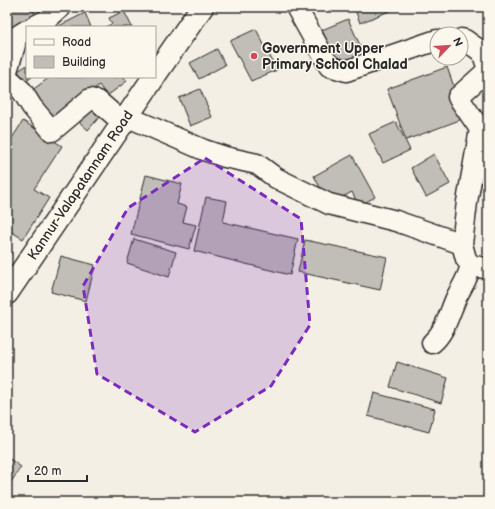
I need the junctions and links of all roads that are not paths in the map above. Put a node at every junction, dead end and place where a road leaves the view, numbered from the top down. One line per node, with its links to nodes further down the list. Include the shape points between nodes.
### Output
1 (61, 7): 4 (street)
2 (202, 7): 10 (main road, Kannur-Valapatannam Road)
3 (296, 7): 6 (street, via 330,66 346,71)
4 (35, 26)
5 (26, 31): 9 (street, via 14,38 15,45)
6 (429, 43)
7 (469, 43): 8 (street, via 482,52)
8 (488, 70): 14 (street, via 458,97 480,129)
9 (7, 71)
10 (156, 73)
11 (7, 77): 13 (street, via 22,91 52,131 90,99 98,101)
12 (153, 78): 13 (main road, Kannur-Valapatannam Road)
13 (124, 119): 14 (street, via 204,150 257,164 276,178 329,204 396,221); 16 (main road, Kannur-Valapatannam Road)
14 (462, 244): 15 (street, via 466,259)
15 (480, 267): 17 (street, via 467,279 440,336)
16 (7, 293)
17 (432, 343)

